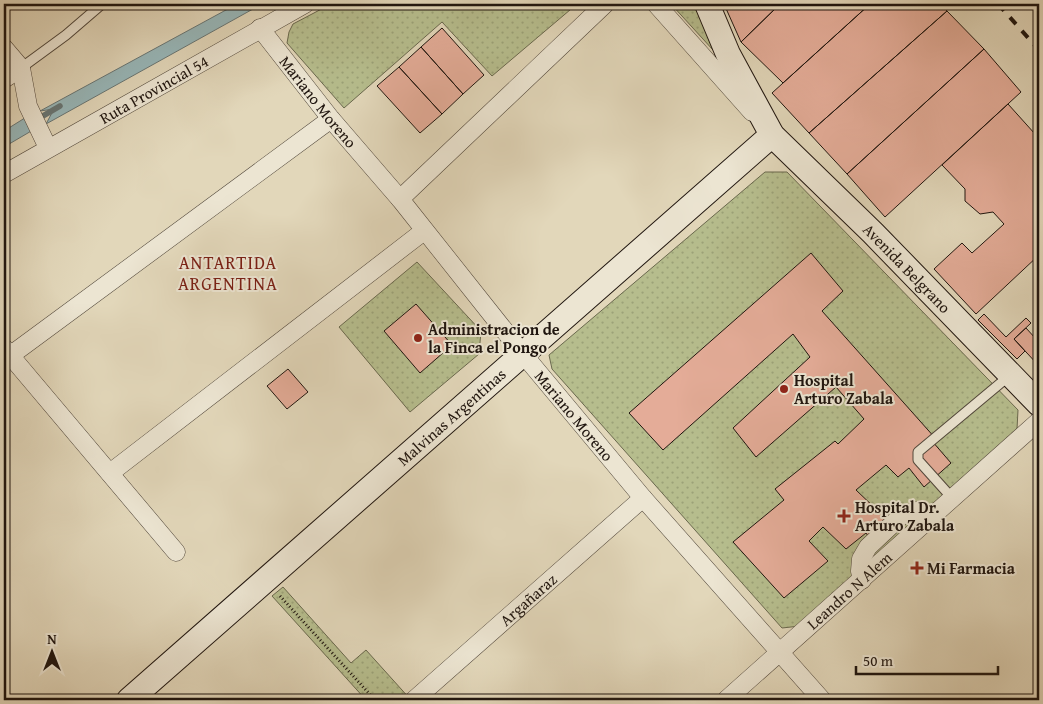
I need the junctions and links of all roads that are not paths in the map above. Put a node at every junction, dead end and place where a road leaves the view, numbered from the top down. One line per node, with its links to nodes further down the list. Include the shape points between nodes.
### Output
1 (102, 4): 8 (lane)
2 (305, 4): 6 (street, Ruta Provincial 54)
3 (605, 4): 14 (street)
4 (656, 4): 11 (street)
5 (707, 4): 11 (street, Avenida Belgrano, via 728,54)
6 (260, 28): 10 (street, Mariano Moreno); 12 (street, Ruta Provincial 54)
7 (4, 48): 8 (street)
8 (21, 68): 9 (street); 12 (street, via 28,106)
9 (4, 79)
10 (331, 120): 14 (street, Mariano Moreno); 16 (street)
11 (772, 135): 17 (street, Malvinas Argentinas); 18 (street, Avenida Belgrano)
12 (48, 148): 13 (street, Ruta Provincial 54)
13 (4, 174)
14 (400, 199): 15 (street, Mariano Moreno)
15 (424, 231): 17 (street, Mariano Moreno); 21 (street)
16 (7, 351): 21 (street)
17 (523, 354): 22 (street, Mariano Moreno); 26 (street, Malvinas Argentinas)
18 (1011, 374): 19 (street, Avenida Belgrano); 23 (lane, via 918,452 918,460)
19 (1039, 404)
20 (1039, 421): 23 (street, Leandro N Alem)
21 (110, 473): 24 (street)
22 (643, 498): 25 (street, Mariano Moreno); 27 (street, Argañaraz)
23 (953, 499): 25 (street, Leandro N Alem)
24 (176, 552)
25 (780, 653): 28 (street, Leandro N Alem); 29 (street, Mariano Moreno)
26 (129, 700)
27 (414, 700)
28 (726, 700)
29 (822, 700)

